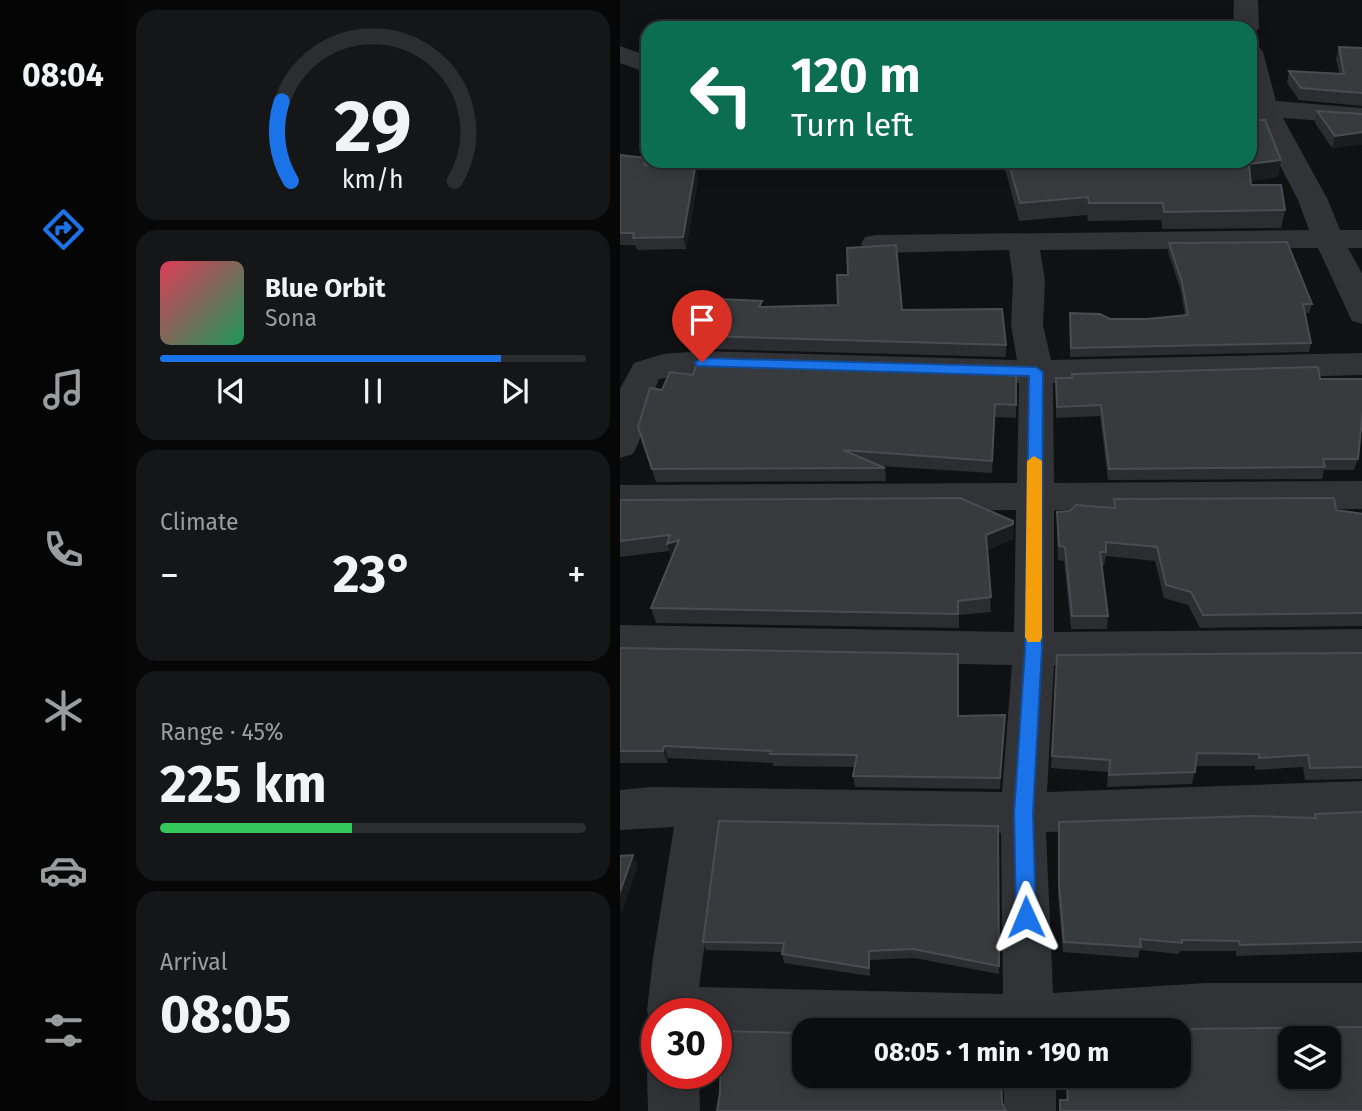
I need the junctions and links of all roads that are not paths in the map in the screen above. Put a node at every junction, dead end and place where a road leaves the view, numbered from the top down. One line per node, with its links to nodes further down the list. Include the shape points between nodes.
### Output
1 (1246, 0): 2 (street)
2 (1246, 21)
3 (620, 54): 4 (street)
4 (641, 62)
5 (1257, 109): 6 (street); 7 (street, via 1313,200)
6 (1363, 116)
7 (1328, 239): 8 (street); 9 (street); 11 (street)
8 (1363, 239)
9 (1023, 242): 10 (street); 13 (street, via 1029,280 1027,325)
10 (876, 244)
11 (1363, 314)
12 (1363, 364): 13 (street)
13 (1036, 372): 14 (street, via 702,362 663,365 646,372); 16 (street)
14 (620, 445)
15 (1363, 495): 16 (street)
16 (1033, 496): 17 (street); 20 (street)
17 (620, 499)
18 (620, 641): 20 (street)
19 (1363, 646): 20 (street)
20 (1034, 649): 24 (street)
21 (1363, 801): 24 (street)
22 (700, 808): 23 (street); 24 (street); 25 (street)
23 (620, 810)
24 (1023, 813): 29 (street)
25 (673, 998)
26 (1363, 1008): 30 (street, via 1205,1008)
27 (732, 1014): 28 (street)
28 (825, 1018)
29 (1029, 1018)
30 (1107, 1018)
31 (1030, 1088): 34 (street)
32 (673, 1089): 33 (street)
33 (674, 1111)
34 (1030, 1111)

